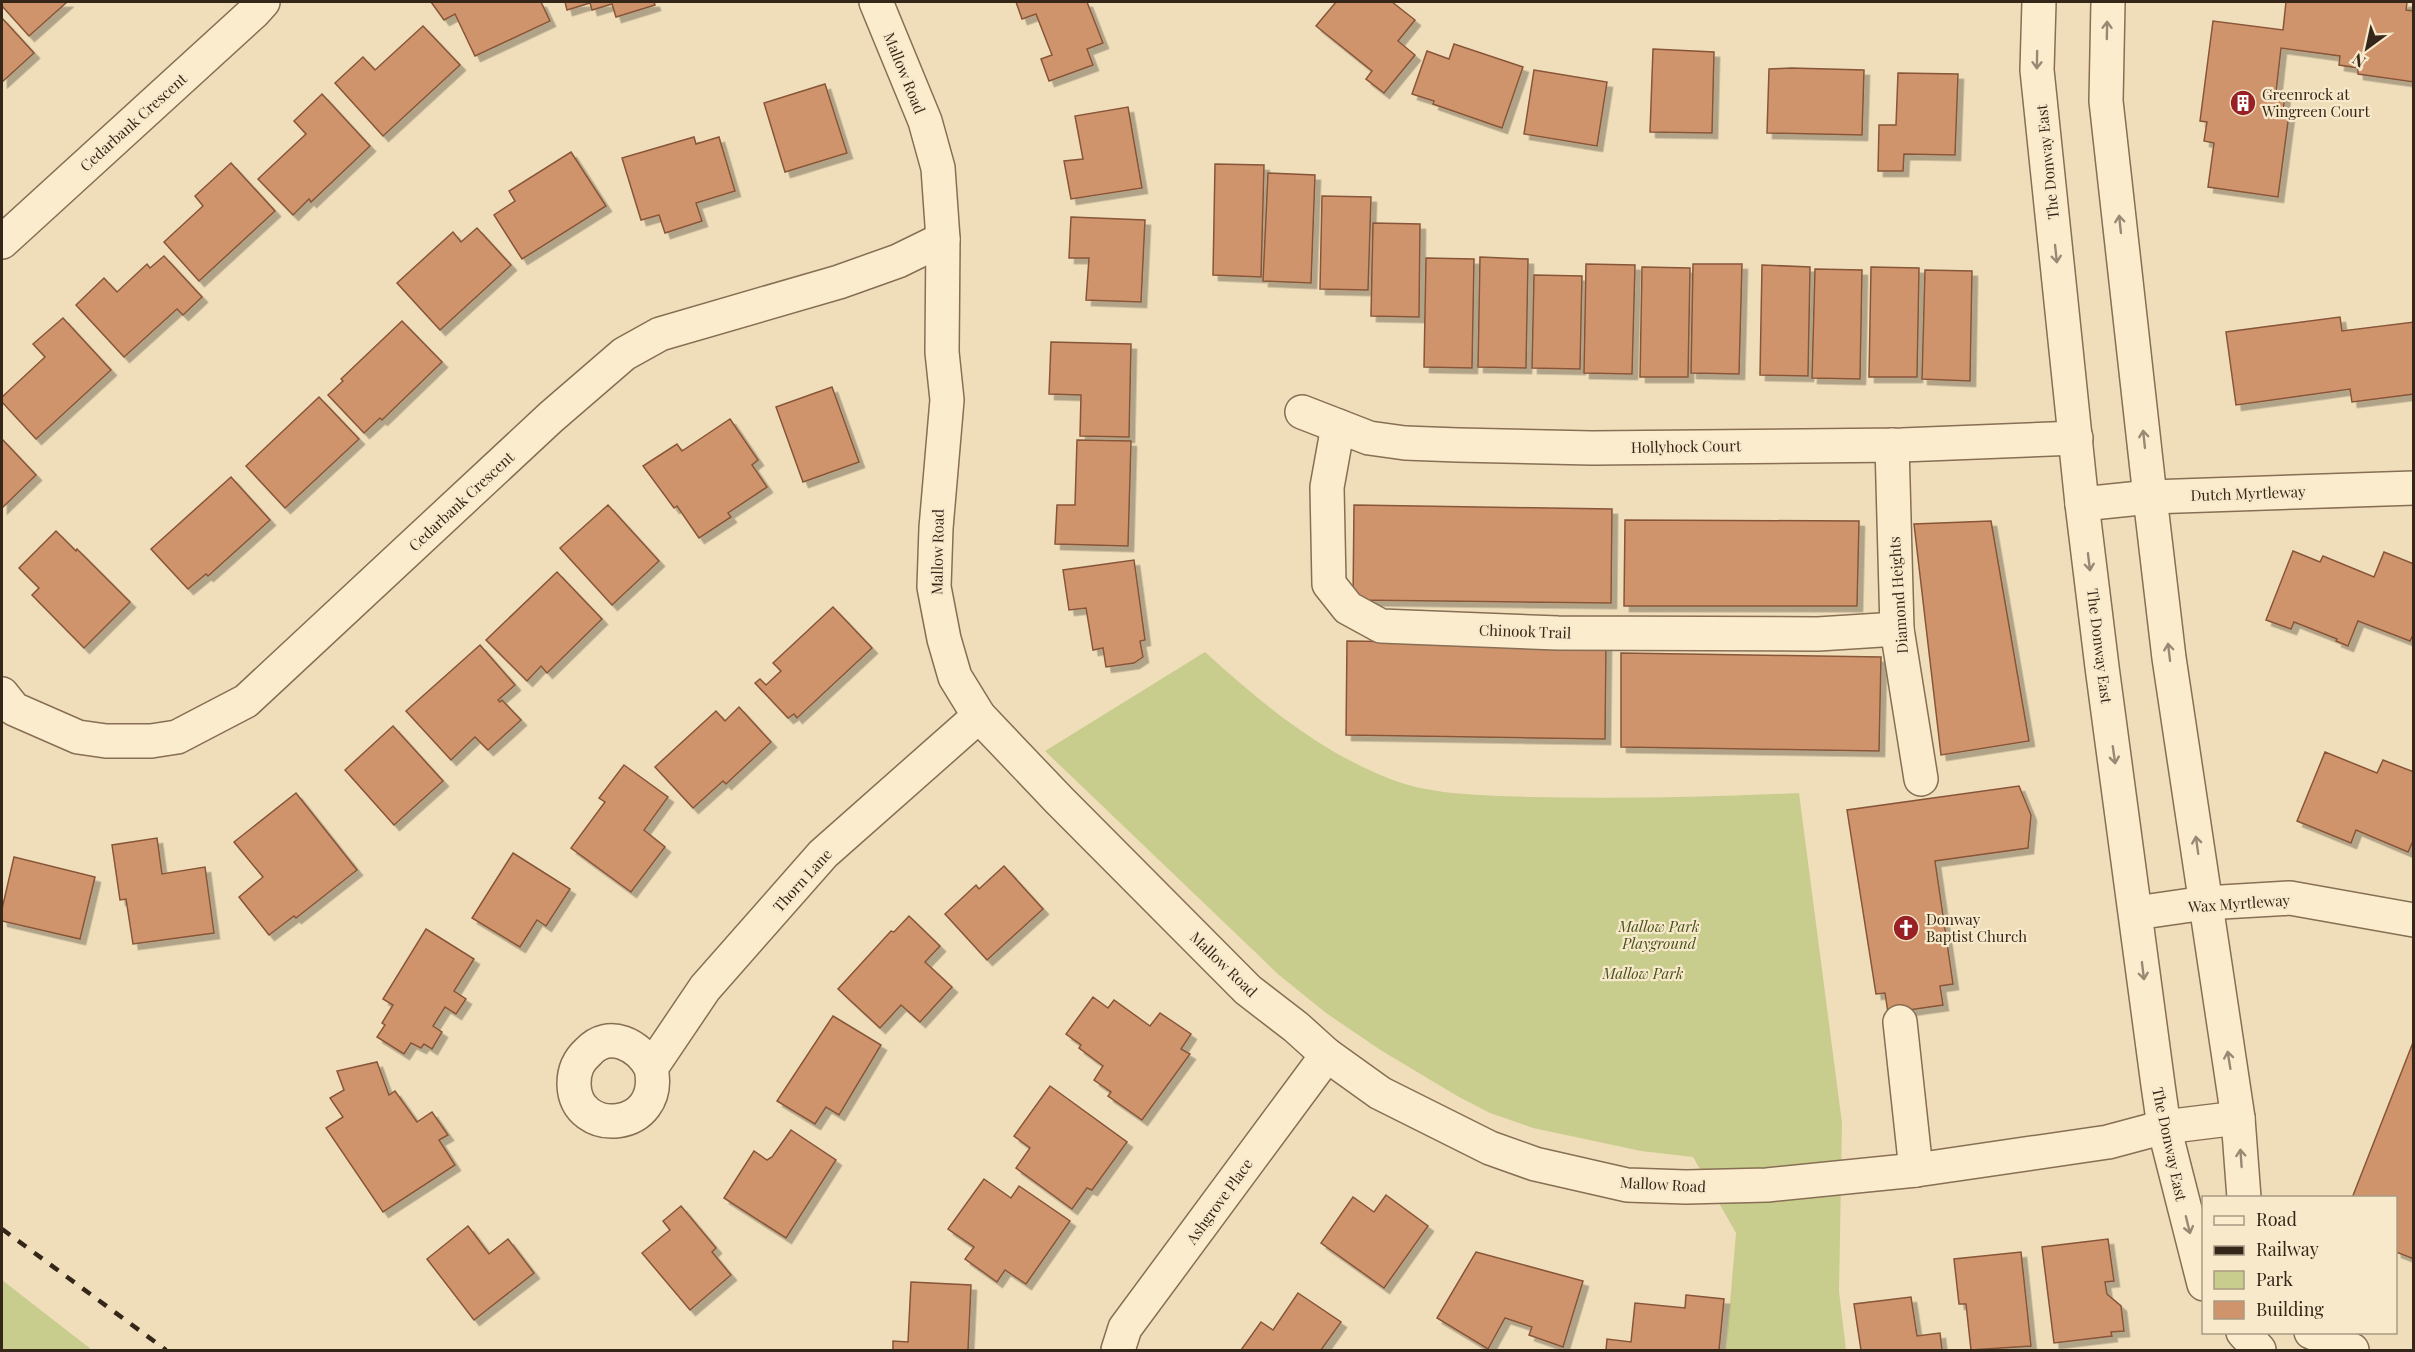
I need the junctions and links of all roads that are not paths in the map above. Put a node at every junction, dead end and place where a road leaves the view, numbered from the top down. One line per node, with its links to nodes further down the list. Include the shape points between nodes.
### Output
1 (263, 2): 6 (street, Cedarbank Crescent)
2 (876, 2): 5 (street, Mallow Road, via 925,121 939,168)
3 (2039, 2): 9 (street, The Donway East, one-way to 9, via 2037,70)
4 (2108, 2): 12 (street, one-way to 4, via 2106,101)
5 (943, 239): 15 (street, Cedarbank Crescent, via 898,261 839,282 660,334 624,354 246,701 177,737 151,741 78,737 14,709); 16 (street, Mallow Road, via 942,341 947,400 934,587 955,677)
6 (2, 242)
7 (1302, 412): 8 (street, Hollyhock Court)
8 (1338, 426): 10 (street, Hollyhock Court, via 1369,438 1458,445); 14 (street, Chinook Trail, via 1327,487 1329,584 1348,608 1381,626 1558,633 1818,634)
9 (2076, 438): 10 (street, Hollyhock Court); 13 (street, The Donway East)
10 (1892, 445): 14 (street, Diamond Heights)
11 (2414, 488): 12 (street, Dutch Myrtleway)
12 (2150, 497): 13 (street, Dutch Myrtleway); 18 (street, one-way to 12)
13 (2082, 504): 19 (street, The Donway East, one-way to 19)
14 (1897, 629): 17 (street, Diamond Heights)
15 (2, 694)
16 (979, 716): 22 (street, Mallow Road, via 1248,990); 23 (street, Thorn Lane, via 823,854 705,988)
17 (1921, 779)
18 (2205, 903): 19 (street, Wax Myrtleway); 20 (street, Wax Myrtleway, via 2290,898); 24 (street, one-way to 18)
19 (2136, 913): 25 (street, The Donway East, one-way to 25)
20 (2414, 920)
21 (1900, 1022): 26 (street)
22 (1327, 1055): 26 (street, Mallow Road, via 1380,1093 1490,1148 1535,1164 1627,1185 1767,1185); 31 (street, Ashgrove Place, via 1125,1328)
23 (651, 1068)
24 (2238, 1118): 25 (street, Mallow Road); 27 (street, one-way to 24)
25 (2164, 1127): 26 (street, Mallow Road, via 2108,1142); 28 (street, The Donway East, one-way to 28)
26 (1916, 1170)
27 (2244, 1196)
28 (2202, 1276)
29 (2245, 1334): 32 (street)
30 (2316, 1334): 33 (street)
31 (1118, 1350)
32 (2259, 1350)
33 (2352, 1350)

